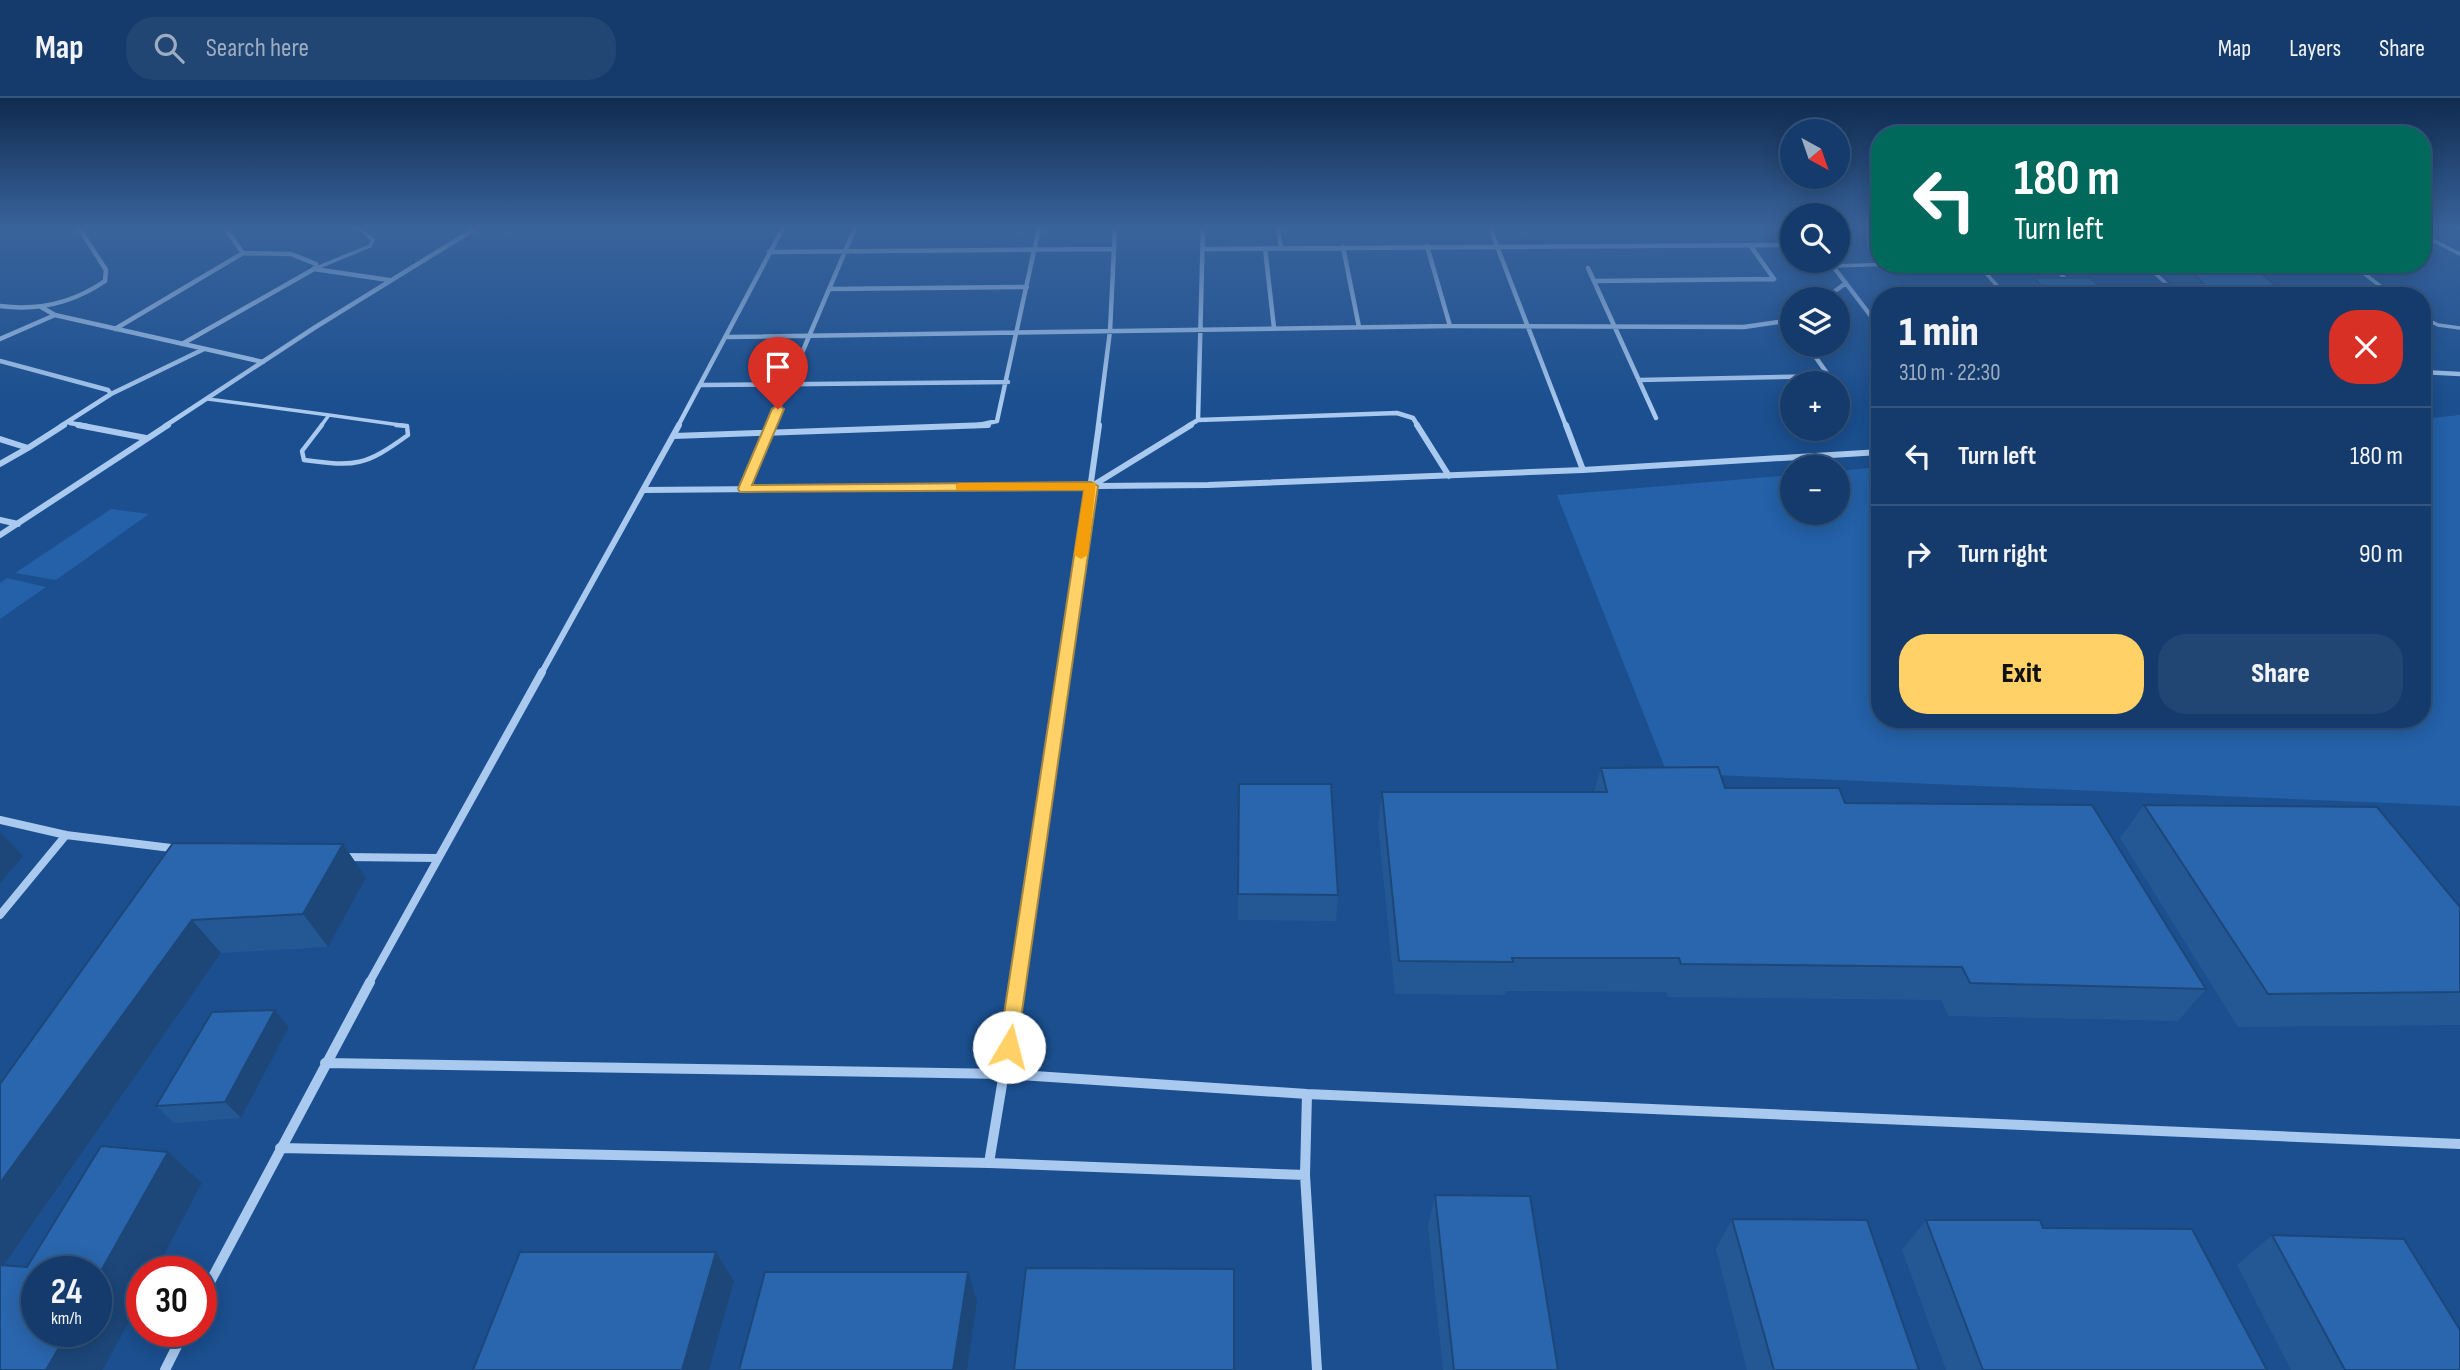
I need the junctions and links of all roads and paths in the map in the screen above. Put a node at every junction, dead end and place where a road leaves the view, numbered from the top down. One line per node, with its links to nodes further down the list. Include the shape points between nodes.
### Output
1 (96, 287): 18 (street)
2 (185, 287): 29 (street)
3 (282, 287): 36 (street)
4 (379, 287): 40 (street)
5 (752, 287): 34 (street)
6 (991, 287): 16 (street)
7 (1027, 287): 31 (street)
8 (1111, 287): 32 (street)
9 (1201, 287): 30 (street)
10 (1269, 287): 27 (street)
11 (1351, 287): 24 (street)
12 (1439, 287): 23 (street)
13 (1514, 287): 25 (street)
14 (1597, 287): 26 (street)
15 (1849, 287): 20 (street)
16 (829, 289): 33 (street)
17 (0, 306): 18 (street)
18 (41, 307): 19 (street)
19 (55, 315): 29 (street); 35 (street)
20 (1871, 316)
21 (2431, 322): 28 (lane)
22 (1780, 323): 26 (street)
23 (1450, 326): 24 (street); 25 (street)
24 (1359, 327): 27 (street)
25 (1530, 327): 26 (street); 60 (street)
26 (1615, 327): 43 (street)
27 (1274, 328): 30 (street)
28 (2460, 328)
29 (115, 329): 36 (street)
30 (1200, 329): 32 (street); 51 (street)
31 (1018, 331): 32 (street); 33 (street); 44 (street)
32 (1110, 331): 62 (street)
33 (809, 336): 34 (street); 45 (street)
34 (728, 337): 46 (street)
35 (0, 338)
36 (182, 344): 37 (street)
37 (204, 349): 40 (street); 47 (street)
38 (1816, 357): 43 (street, via 1829,376)
39 (0, 360): 47 (street)
40 (262, 362): 48 (street)
41 (2431, 372): 42 (street)
42 (2460, 374)
43 (1639, 380): 50 (street)
44 (1008, 382): 45 (street); 53 (street, via 1000,417 984,426)
45 (789, 384): 46 (street); 53 (street)
46 (701, 385): 54 (street)
47 (111, 394): 52 (street)
48 (208, 399): 49 (lane); 55 (street)
49 (330, 415): 49 (lane, via 407,426 408,435 366,464 352,467 303,460 302,451)
50 (1656, 418)
51 (1198, 420): 61 (street, via 1398,412 1413,418); 62 (street)
52 (69, 423): 55 (street); 57 (street)
53 (768, 433): 54 (street); 63 (street)
54 (674, 436): 64 (street)
55 (146, 438): 66 (street)
56 (0, 439): 57 (street)
57 (28, 448): 59 (street)
58 (1871, 453): 60 (street)
59 (0, 464)
60 (1583, 470): 61 (street)
61 (1449, 476): 62 (street)
62 (1091, 486): 63 (street); 75 (street)
63 (744, 489): 64 (street)
64 (643, 490): 72 (street)
65 (0, 520): 66 (street)
66 (18, 524): 67 (street)
67 (0, 535)
68 (0, 820): 69 (street)
69 (66, 835): 70 (street); 73 (street)
70 (185, 850)
71 (327, 856): 72 (street)
72 (438, 858): 74 (street)
73 (0, 915)
74 (325, 1063): 75 (street); 78 (street)
75 (1005, 1074): 76 (street); 79 (street)
76 (1307, 1094): 77 (street); 80 (street)
77 (2460, 1144)
78 (280, 1148): 79 (street); 81 (street)
79 (989, 1163): 80 (street)
80 (1305, 1175): 84 (street)
81 (217, 1268)
82 (176, 1347): 83 (street)
83 (164, 1370)
84 (1317, 1370)

